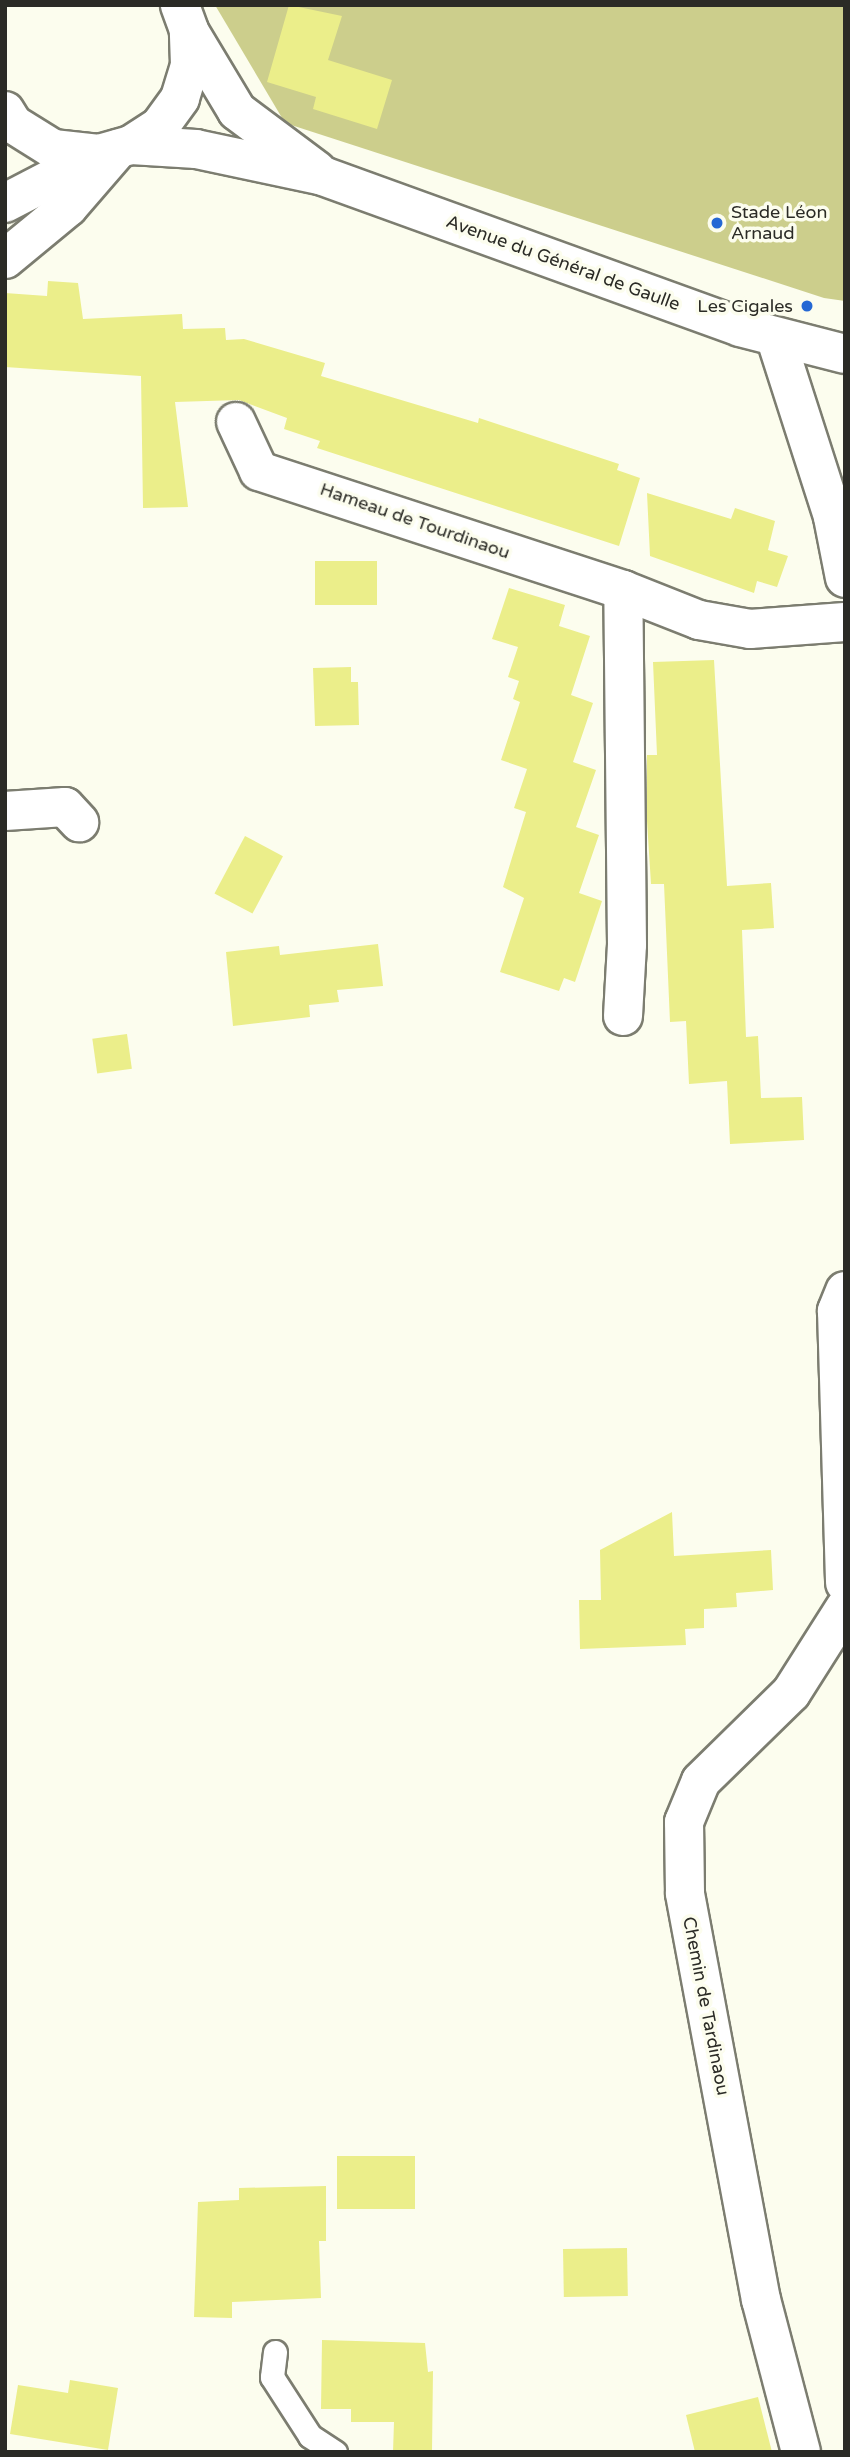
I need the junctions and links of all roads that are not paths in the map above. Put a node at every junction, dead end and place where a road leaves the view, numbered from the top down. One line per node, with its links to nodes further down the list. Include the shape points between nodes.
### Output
1 (184, 18): 3 (street, via 190,65 180,98 160,126); 4 (street, Avenue du Général de Gaulle, via 237,111)
2 (5, 111): 3 (street, Avenue du Général de Gaulle, via 13,124 53,149)
3 (116, 150): 4 (street, Avenue du Général de Gaulle, via 196,149); 5 (street); 6 (street, via 68,207)
4 (323, 176): 7 (street, Avenue du Général de Gaulle)
5 (5, 203)
6 (5, 259)
7 (776, 339): 8 (street, Avenue du Général de Gaulle); 10 (street, via 833,517)
8 (845, 354)
9 (236, 422): 11 (street, Hameau de Tourdinaou, via 259,471)
10 (845, 578)
11 (623, 590): 12 (street, Hameau de Tourdinaou, via 699,620 750,629); 15 (street, via 627,945)
12 (845, 622)
13 (5, 811): 14 (street, via 65,807)
14 (79, 822)
15 (622, 1016)
16 (845, 1291): 17 (street, Chemin de Tardinaou, via 837,1311)
17 (844, 1607): 20 (street, Chemin de Tardinaou, via 792,1693 701,1781 684,1822 685,1893 761,2300)
18 (275, 2352): 19 (lane, via 272,2377 310,2436)
19 (335, 2452)
20 (801, 2452)

